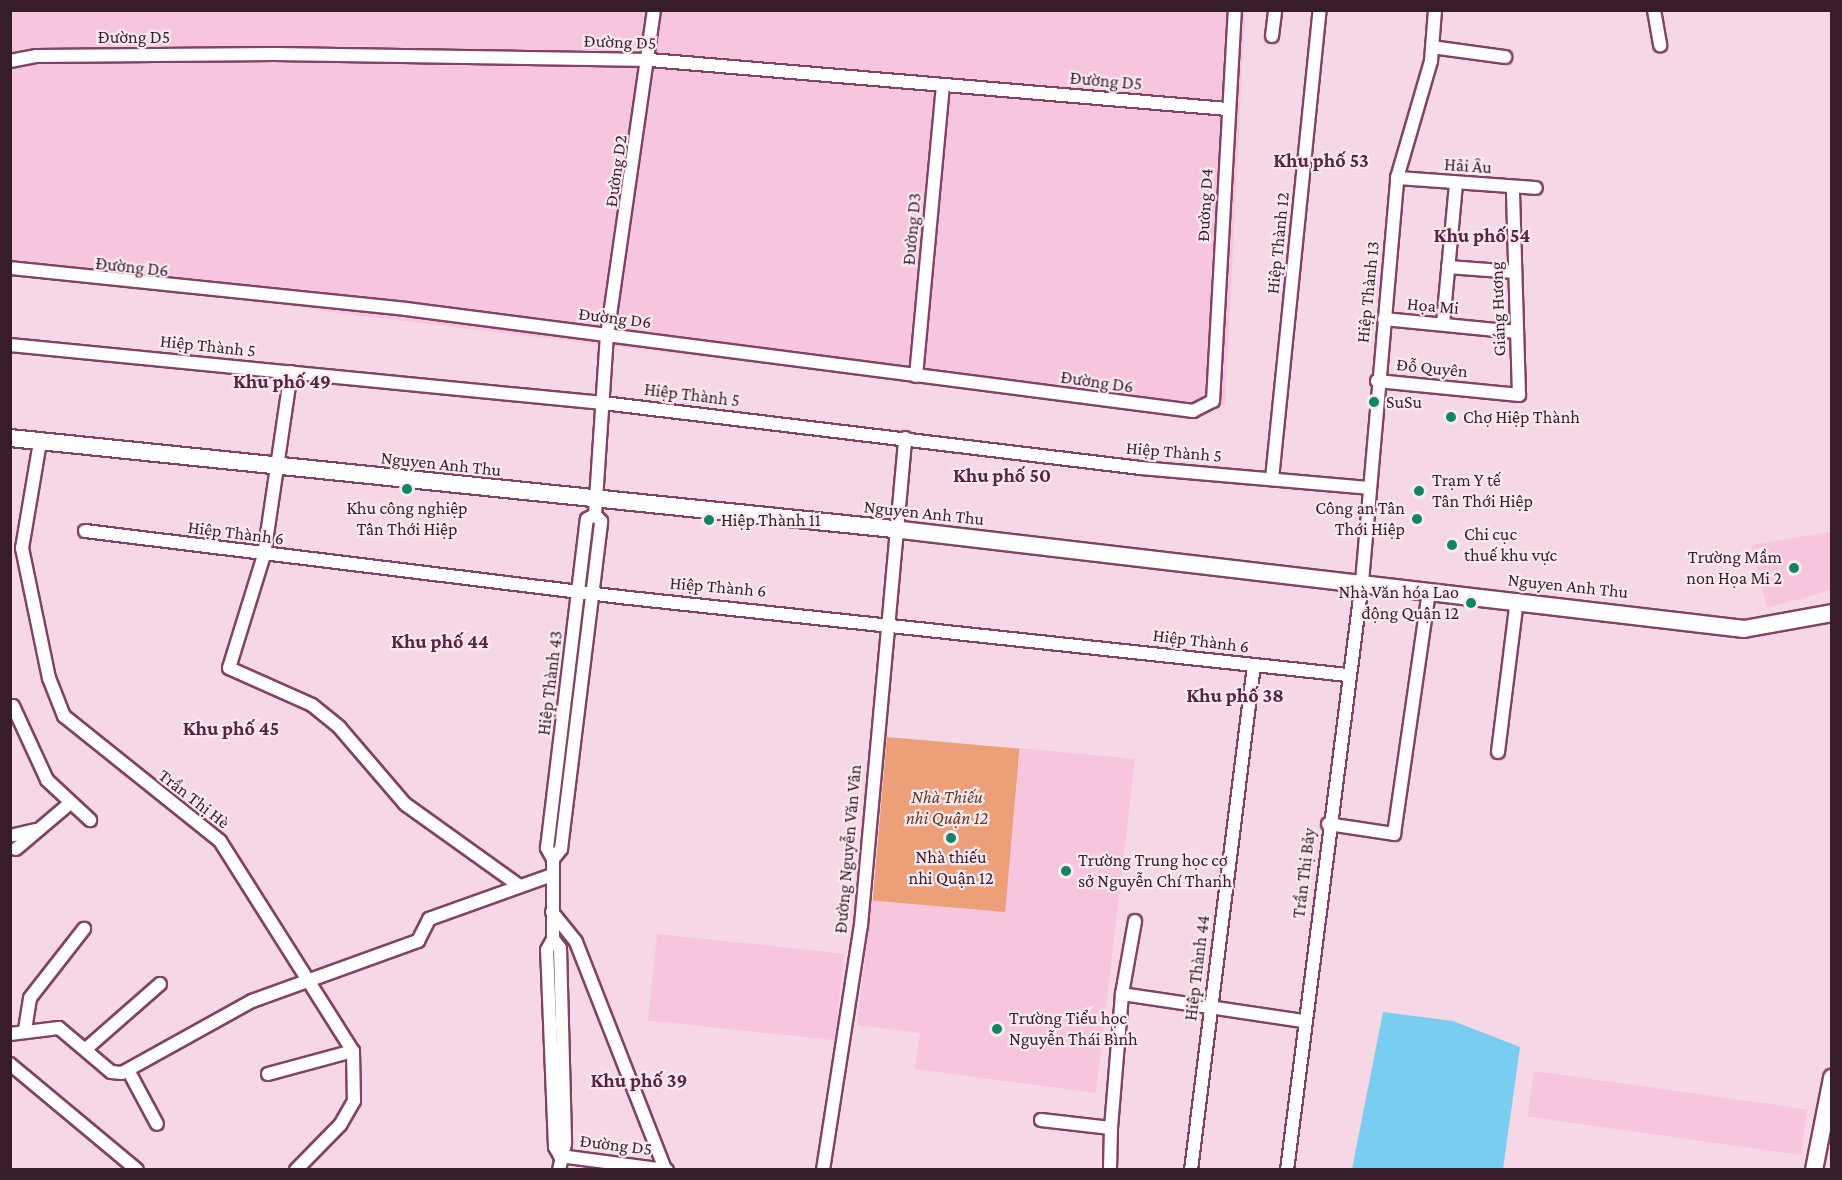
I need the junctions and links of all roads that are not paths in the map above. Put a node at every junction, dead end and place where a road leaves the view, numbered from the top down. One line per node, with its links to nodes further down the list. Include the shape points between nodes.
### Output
1 (654, 10): 11 (street, Đường D2)
2 (1235, 10): 14 (street, Đường D4)
3 (1275, 10): 7 (street)
4 (1320, 10): 37 (street, Hiệp Thành 12)
5 (1436, 10): 9 (street, Hiệp Thành 13)
6 (1654, 10): 8 (street)
7 (1272, 36)
8 (1660, 45)
9 (1432, 47): 10 (street); 15 (street, Hiệp Thành 13)
10 (1505, 57)
11 (650, 60): 12 (street, Đường D5, via 275,54 36,56); 13 (street, Đường D5); 25 (street, Đường D2)
12 (10, 61)
13 (943, 85): 14 (street, Đường D5); 28 (street, Đường D3)
14 (1228, 109): 31 (street, Đường D4)
15 (1396, 178): 16 (street, Hải Âu); 22 (street, Hiệp Thành 13)
16 (1456, 183): 17 (street, Hải Âu); 19 (street)
17 (1513, 187): 18 (street, Hải Âu); 21 (street, Giáng Hương)
18 (1536, 188)
19 (1448, 267): 21 (street); 23 (street)
20 (10, 268): 25 (street, Đường D6)
21 (1515, 272): 24 (street, Giáng Hương)
22 (1384, 319): 23 (street, Họa Mi); 29 (street, Hiệp Thành 13)
23 (1443, 324): 24 (street, Họa Mi)
24 (1516, 332): 30 (street, Giáng Hương)
25 (607, 336): 28 (street, Đường D6); 32 (street, Hiệp Thành 43)
26 (10, 345): 27 (street, Hiệp Thành 5)
27 (291, 372): 32 (street, Hiệp Thành 5); 36 (street)
28 (916, 376): 31 (street, Đường D6, via 1174,411 1193,411)
29 (1377, 381): 30 (street, Đỗ Quyên); 38 (street, Hiệp Thành 13)
30 (1519, 395)
31 (1214, 401)
32 (603, 403): 34 (street, Hiệp Thành 5); 39 (street, Hiệp Thành 43)
33 (10, 438): 35 (main road, Nguyen Anh Thu)
34 (905, 438): 37 (street, Hiệp Thành 5); 40 (street, Đường Nguyễn Văn Vân)
35 (40, 442): 36 (main road, Nguyen Anh Thu); 66 (street, Trần Thị Hè, via 22,548 49,678 64,716 220,841)
36 (279, 468): 39 (main road, Nguyen Anh Thu); 42 (street)
37 (1272, 479): 38 (street, Hiệp Thành 5)
38 (1368, 488): 43 (street, Hiệp Thành 13)
39 (595, 507): 40 (main road, Nguyen Anh Thu); 45 (street, Hiệp Thành 43, via 587,519); 46 (street, Hiệp Thành 43, via 601,521)
40 (893, 529): 43 (main road, Nguyen Anh Thu); 49 (street, Đường Nguyễn Văn Vân)
41 (86, 531): 42 (street, Hiệp Thành 6)
42 (264, 555): 45 (street, Hiệp Thành 6); 62 (street, via 229,668 312,705 339,727 405,804)
43 (1362, 582): 44 (main road, Nguyen Anh Thu); 51 (street, Trần Thị Bảy)
44 (1429, 590): 47 (main road, Nguyen Anh Thu); 56 (street, via 1394,834)
45 (579, 592): 46 (street, Hiệp Thành 6); 60 (street, Hiệp Thành 43, via 547,848)
46 (592, 593): 49 (street, Hiệp Thành 6); 60 (street, Hiệp Thành 43, via 561,849)
47 (1517, 600): 48 (main road, Nguyen Anh Thu, via 1757,630); 53 (street)
48 (1832, 613)
49 (884, 622): 50 (street, Hiệp Thành 6); 87 (street, Đường Nguyễn Văn Vân, via 861,925)
50 (1254, 665): 51 (street, Hiệp Thành 6); 69 (street, Hiệp Thành 44)
51 (1348, 675): 56 (street, Trần Thị Bảy)
52 (13, 706): 54 (street, via 47,780)
53 (1498, 752)
54 (69, 804): 55 (street); 57 (street)
55 (90, 820)
56 (1328, 824): 70 (street, Trần Thị Bảy)
57 (39, 830): 58 (street); 59 (street)
58 (10, 836)
59 (16, 849)
60 (553, 859): 61 (street, Hiệp Thành 43)
61 (552, 875): 62 (street); 63 (street, Hiệp Thành 43)
62 (518, 885): 66 (street, via 429,918 418,941 385,957)
63 (552, 912): 82 (street, Hiệp Thành 43, via 553,939 547,950); 83 (street, via 576,942)
64 (1135, 921): 68 (street)
65 (84, 929): 71 (street, via 30,998)
66 (310, 979): 74 (street, Trần Thị Hè); 76 (street, via 252,1001)
67 (160, 984): 73 (street)
68 (1122, 994): 69 (street); 81 (street)
69 (1210, 1007): 70 (street); 89 (street, Hiệp Thành 44)
70 (1302, 1021): 90 (street, Trần Thị Bảy)
71 (25, 1030): 72 (street); 73 (street, via 59,1028)
72 (10, 1034)
73 (87, 1048): 76 (street, via 111,1072)
74 (353, 1051): 77 (street); 85 (street, Trần Thị Hè, via 354,1101 340,1125)
75 (10, 1064): 84 (street)
76 (128, 1070): 80 (street)
77 (268, 1074)
78 (1832, 1078): 91 (main road)
79 (1041, 1120): 81 (street)
80 (157, 1124)
81 (1111, 1128): 88 (street)
82 (560, 1156): 83 (street, Đường D5); 86 (street, Hiệp Thành 43)
83 (666, 1169)
84 (137, 1170)
85 (296, 1170)
86 (560, 1170)
87 (823, 1170)
88 (1110, 1170)
89 (1191, 1170)
90 (1287, 1170)
91 (1814, 1170)

